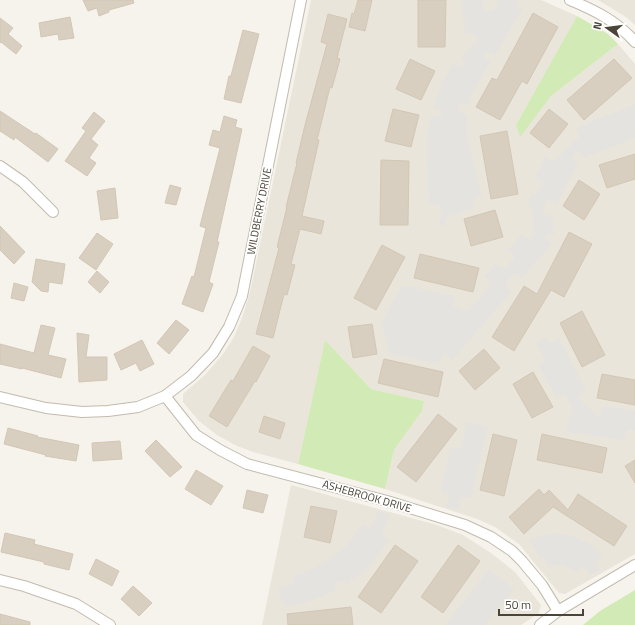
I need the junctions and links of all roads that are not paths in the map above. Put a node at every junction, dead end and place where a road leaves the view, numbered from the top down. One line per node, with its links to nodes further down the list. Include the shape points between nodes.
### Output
1 (301, 0): 6 (street, WILDBERRY DRIVE, via 242,296 229,327 213,353 191,376)
2 (570, 0): 3 (street, via 606,16)
3 (635, 42)
4 (0, 166): 5 (street, via 23,182)
5 (53, 212)
6 (165, 396): 7 (street, WILDBERRY DRIVE, via 138,407 82,412 46,408); 10 (street, ASHEBROOK DRIVE, via 196,435 247,464 387,501 464,525 491,537 522,561 542,585)
7 (0, 397)
8 (635, 565): 10 (street)
9 (0, 580): 11 (street, via 76,604)
10 (558, 611): 12 (street)
11 (110, 625)
12 (540, 625)

